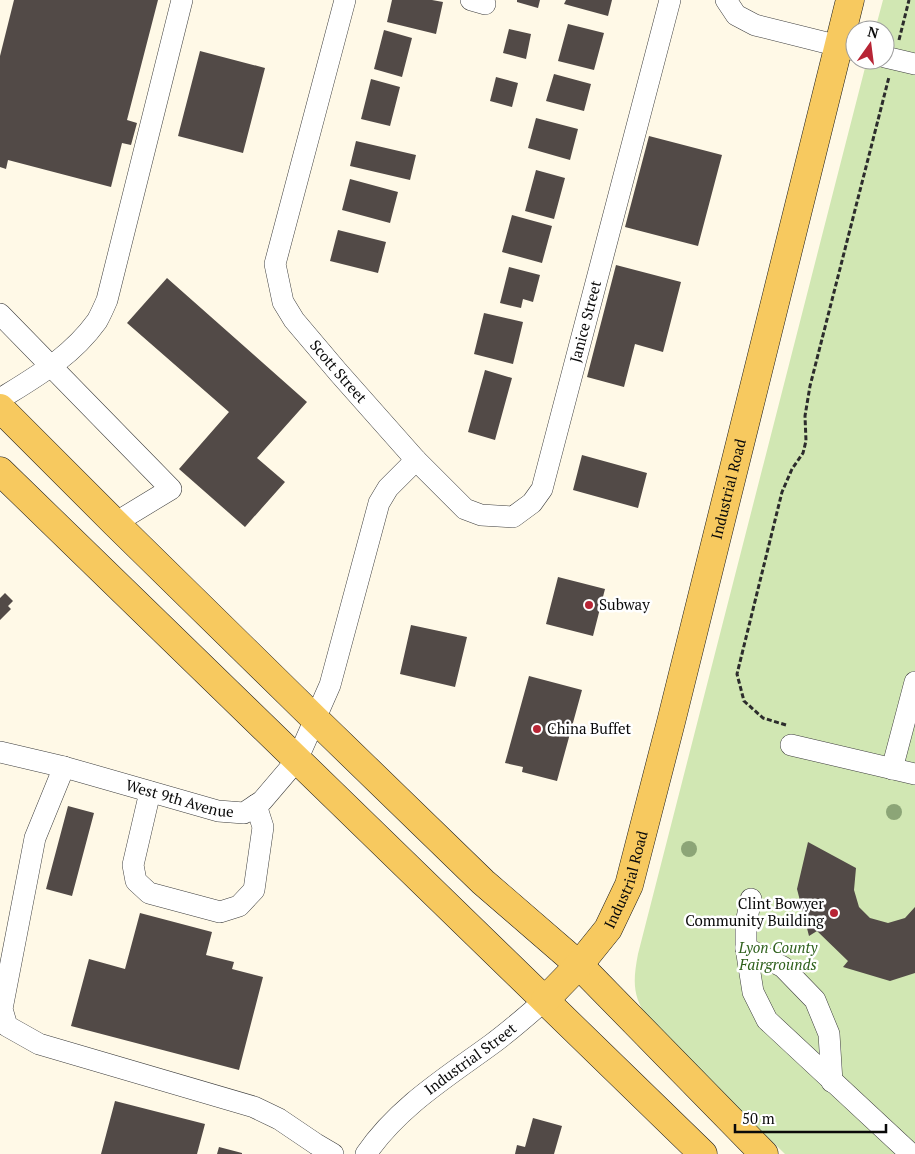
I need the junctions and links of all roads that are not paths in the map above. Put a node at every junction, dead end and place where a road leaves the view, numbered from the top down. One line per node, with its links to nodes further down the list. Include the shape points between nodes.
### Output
1 (182, 0): 12 (street, via 108,300 82,339)
2 (345, 0): 15 (street, Scott Street, via 275,264 283,302 294,320)
3 (670, 0): 15 (street, Janice Street, via 542,489 532,503 513,517 481,515 465,509)
4 (850, 0): 6 (main road, Industrial Road)
5 (733, 4): 7 (street, via 736,15 755,26)
6 (849, 20)
7 (845, 48)
8 (845, 56): 30 (main road, Industrial Road, via 629,885 608,929)
9 (895, 59): 10 (street)
10 (915, 64)
11 (0, 314): 12 (street)
12 (52, 367): 13 (street); 17 (street, via 171,489)
13 (0, 399)
14 (0, 408): 17 (main road)
15 (416, 460): 19 (street, via 388,488 379,503 330,685)
16 (0, 471): 22 (main road)
17 (115, 523): 19 (main road)
18 (915, 682): 24 (street)
19 (315, 719): 22 (street, West 9th Avenue); 30 (main road, via 483,882)
20 (790, 736): 24 (street)
21 (0, 752): 23 (street, West 9th Avenue)
22 (297, 760): 27 (street, West 9th Avenue); 31 (main road)
23 (64, 767): 26 (street, West 9th Avenue); 33 (street, via 35,838 2,1009 7,1026 39,1044 254,1107)
24 (892, 769): 25 (street)
25 (915, 774)
26 (150, 792): 27 (street, West 9th Avenue, via 218,811 244,813); 27 (street, via 133,865 136,881 150,893 220,912 239,906 254,890 263,827)
27 (256, 805)
28 (751, 898): 29 (street, via 746,922)
29 (746, 948): 32 (street, via 754,992 767,1020); 32 (street, via 784,967 815,1000 829,1034)
30 (579, 965): 31 (main road, Industrial Street); 36 (main road)
31 (546, 1000): 34 (street, Industrial Street, via 411,1104); 35 (main road)
32 (832, 1082): 37 (street)
33 (333, 1154)
34 (366, 1154)
35 (703, 1154)
36 (764, 1154)
37 (911, 1154)

